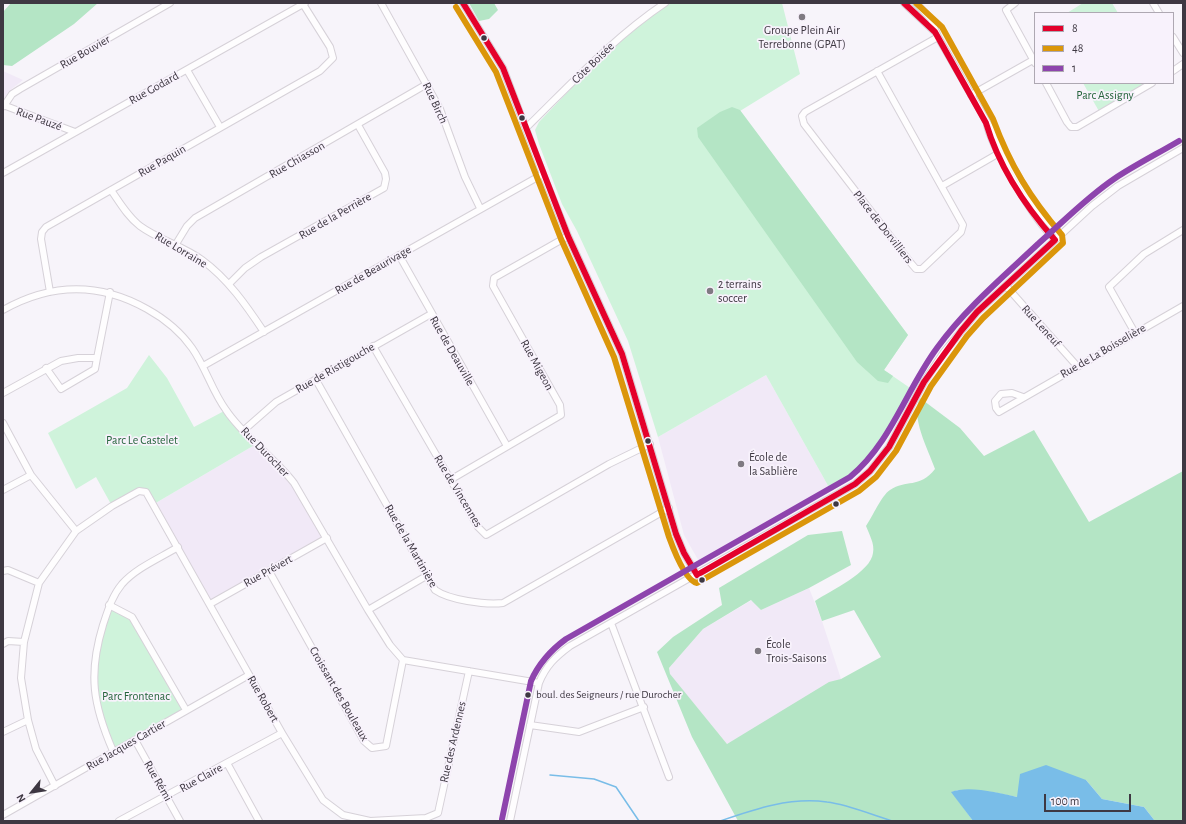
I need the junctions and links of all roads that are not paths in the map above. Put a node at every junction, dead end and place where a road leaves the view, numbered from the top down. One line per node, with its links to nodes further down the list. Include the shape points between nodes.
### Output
1 (170, 3): 23 (street, Rue Bouvier, via 20,89 12,94)
2 (304, 3): 16 (street, Rue Godard); 25 (street, Rue Paquin, via 330,47 333,58 320,71)
3 (381, 3): 19 (street, Rue Birch)
4 (463, 3): 26 (street, via 503,68)
5 (666, 3): 26 (street, Côte Boisée, via 641,19 611,44)
6 (916, 3): 11 (street, via 931,19)
7 (1014, 3): 14 (street, via 1006,10)
8 (1153, 3): 10 (street)
9 (907, 4): 11 (street)
10 (1158, 12)
11 (937, 34): 17 (street, Place de Dorvilliers); 22 (street)
12 (1174, 39): 13 (street)
13 (1183, 54)
14 (1034, 62): 22 (street)
15 (1183, 64): 18 (street)
16 (187, 70): 25 (street); 27 (street, Rue Godard)
17 (877, 71): 34 (street, Place de Dorvilliers); 34 (street, Place de Dorvilliers, via 805,112 802,116 804,124 916,269 922,269 961,232 964,225)
18 (1174, 71)
19 (427, 84): 24 (street, Rue Chiasson); 36 (street, Rue Birch, via 440,109 465,177)
20 (1047, 84): 21 (street, via 1071,127 1077,127)
21 (1150, 84)
22 (971, 96): 29 (street)
23 (4, 106): 27 (street, Rue Pauzé)
24 (358, 125): 41 (street, Rue Chiasson, via 195,218); 43 (street, Rue de la Perrière, via 385,173 384,188 261,257)
25 (220, 127): 35 (street, Rue Paquin)
26 (526, 128): 33 (street)
27 (75, 132): 31 (street, Rue Godard)
28 (1183, 148): 38 (street, via 1118,186)
29 (1001, 152): 34 (street); 38 (street, via 1041,214); 40 (street, via 1034,216)
30 (3, 167): 31 (street)
31 (10, 169): 32 (street, Rue Godard)
32 (3, 173)
33 (543, 174): 36 (street, Rue de Beaurivage); 39 (street)
34 (942, 186)
35 (111, 190): 41 (street, Rue Lorraine, via 129,216 141,226); 45 (street, Rue Paquin, via 46,227 42,232)
36 (480, 208): 42 (street, Rue de Beaurivage)
37 (1183, 230): 51 (street, via 1144,254 1109,287)
38 (1060, 235): 40 (street)
39 (568, 236): 62 (street, via 622,354); 63 (street, Rue Migeon, via 494,278 493,286 560,405 561,415)
40 (1055, 240): 44 (street)
41 (176, 244): 43 (street, Rue Lorraine, via 202,260)
42 (399, 255): 49 (street, Rue de Deauville); 50 (street, Rue de Beaurivage)
43 (229, 284): 50 (street, Rue Lorraine)
44 (1006, 286): 55 (street, Rue Leneuf); 73 (street, via 978,312 944,352 924,382 889,447 870,470 855,484)
45 (50, 292): 46 (street, Rue Durocher); 48 (street, Rue Durocher, via 31,296)
46 (110, 292): 53 (street); 54 (street, Rue Durocher, via 132,300 171,324 192,348)
47 (1183, 306): 51 (street, Rue de La Boisselière)
48 (3, 310)
49 (431, 314): 52 (street, Rue de Ristigouche); 63 (street, Rue de Deauville)
50 (264, 332): 54 (street, Rue de Beaurivage)
51 (1134, 333): 55 (street, Rue de La Boisselière)
52 (373, 346): 57 (street, Rue de Ristigouche); 65 (street, Rue de Vincennes)
53 (97, 358): 56 (street, via 61,361); 56 (street, via 95,369 61,388)
54 (203, 366): 61 (street, Rue Durocher, via 226,410)
55 (1077, 366): 59 (street, Rue de La Boisselière)
56 (46, 368): 58 (street)
57 (316, 380): 61 (street, Rue de Ristigouche, via 276,402); 74 (street, Rue de la Martinière)
58 (3, 393)
59 (1023, 397)
60 (3, 423): 64 (street)
61 (244, 430): 69 (street, Rue Durocher, via 294,482)
62 (650, 444): 65 (street, Rue de Vincennes, via 609,464 486,535 478,527); 67 (street)
63 (507, 446): 65 (street, Rue Migeon)
64 (31, 475): 66 (street); 68 (street)
65 (450, 480)
66 (3, 490)
67 (669, 508): 73 (street, via 684,553); 74 (street, Rue de la Martinière, via 503,604 490,605 442,595 435,590)
68 (76, 531): 70 (street, Rue Robert, via 112,506 139,491 146,492); 75 (street)
69 (327, 538): 72 (street, Rue Prévert); 78 (street, Rue Durocher)
70 (178, 547): 76 (street, Rue Robert); 77 (street, via 130,577 115,593)
71 (3, 570): 75 (street)
72 (269, 571): 76 (street, Rue Prévert); 82 (street, Croissant des Bouleaux, via 364,741 372,748 386,746)
73 (697, 575): 79 (street)
74 (428, 576): 78 (street)
75 (39, 583): 80 (street)
76 (210, 604): 84 (street, Rue Robert)
77 (109, 605): 87 (street, via 132,617); 93 (street, via 98,640 93,671 97,711)
78 (368, 610): 82 (street, Rue Durocher, via 390,645)
79 (610, 623): 85 (street, via 553,659 544,670); 86 (street)
80 (24, 642): 81 (street, via 8,641); 88 (street, via 21,678)
81 (3, 644)
82 (403, 660): 83 (street)
83 (469, 671): 85 (street); 98 (street, Rue des Ardennes)
84 (249, 675): 87 (street, Rue Jacques Cartier); 91 (street, Rue Robert)
85 (539, 683): 89 (street)
86 (644, 707): 89 (street, via 579,732); 95 (street)
87 (186, 710): 92 (street, Rue Jacques Cartier)
88 (28, 720): 90 (street); 96 (street, via 36,749)
89 (530, 725): 104 (street)
90 (3, 732)
91 (282, 733): 94 (street, Rue Claire); 103 (street, Rue Robert, via 323,800 343,815)
92 (135, 740): 93 (street, Rue Jacques Cartier); 97 (street, Rue Rémi)
93 (113, 751): 96 (street, Rue Jacques Cartier)
94 (227, 764): 97 (street, Rue Claire); 102 (street)
95 (669, 777)
96 (55, 786): 99 (street, Rue Jacques Cartier)
97 (167, 797): 100 (street, Rue Claire, via 158,799); 101 (street, Rue Rémi)
98 (438, 813): 103 (street, Rue Robert, via 426,818)
99 (3, 815)
100 (120, 821)
101 (180, 821)
102 (259, 821)
103 (370, 821)
104 (510, 821)

